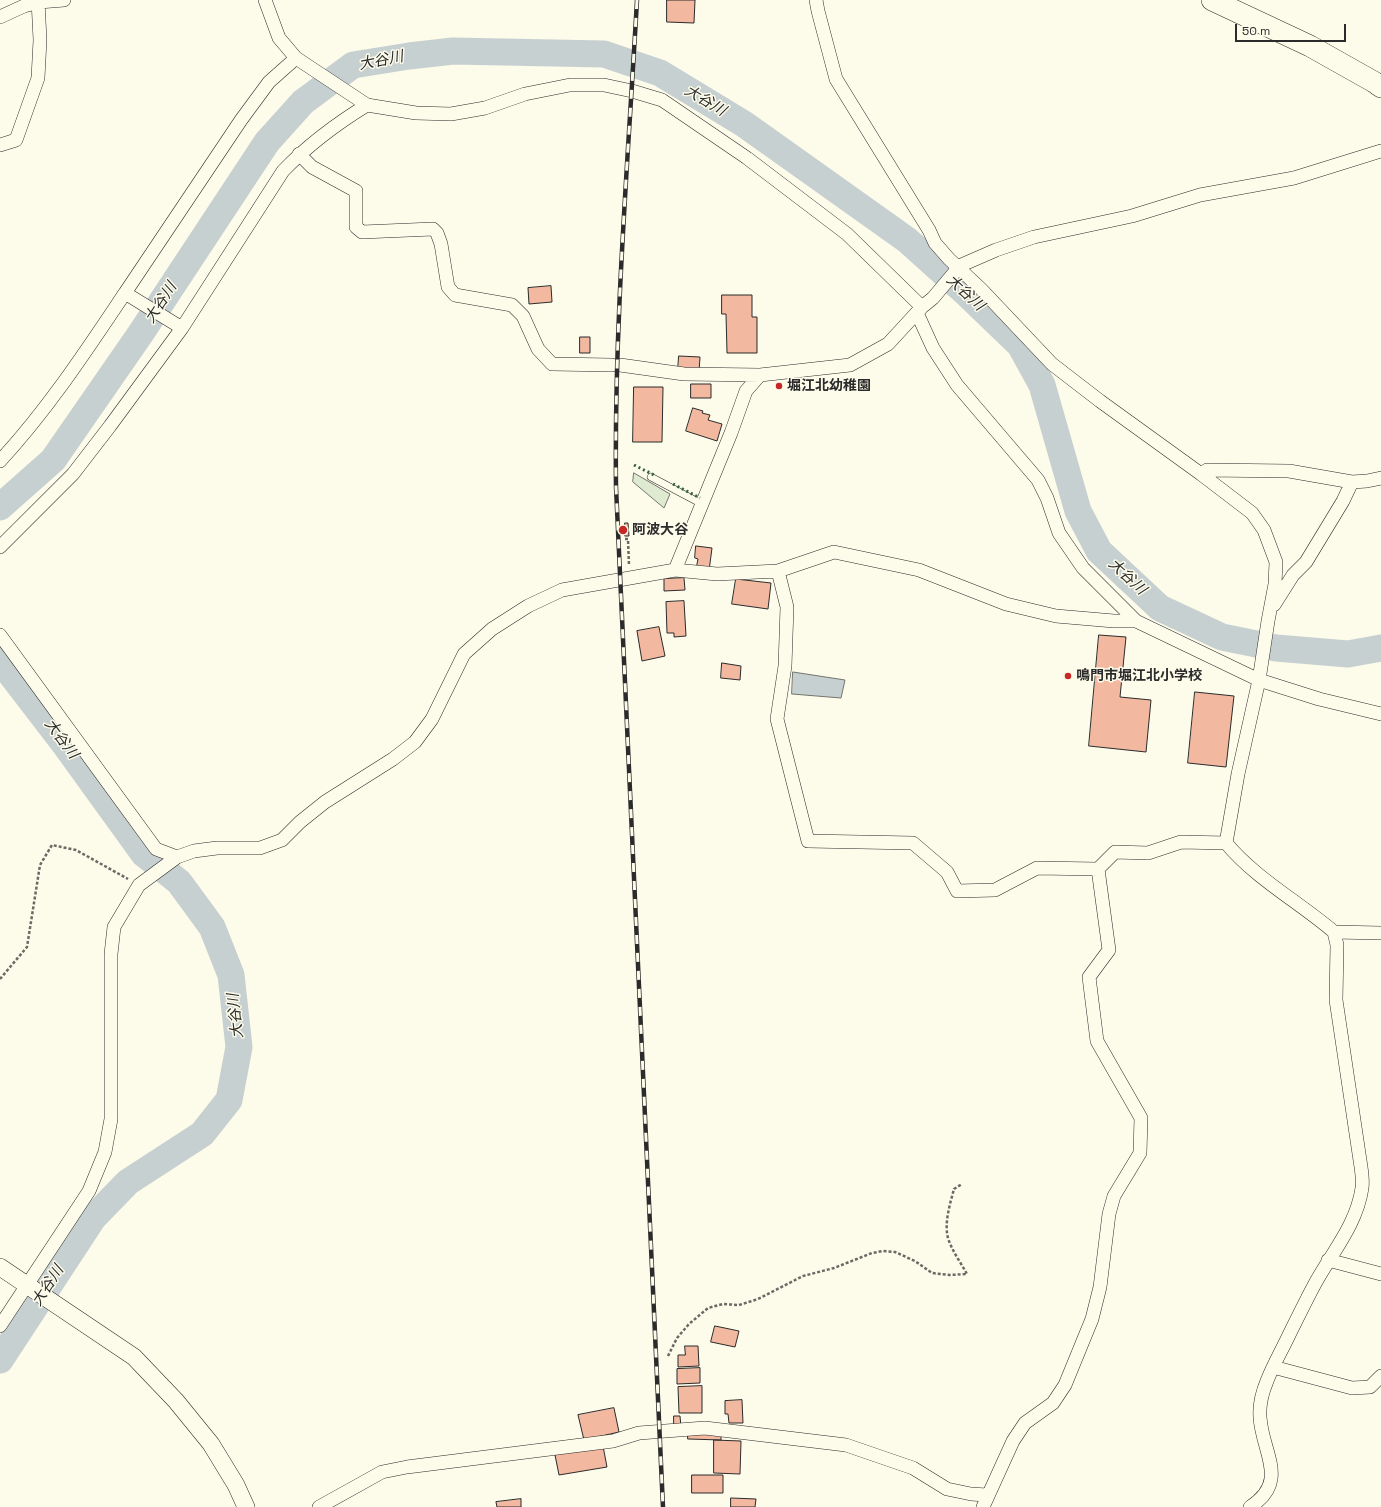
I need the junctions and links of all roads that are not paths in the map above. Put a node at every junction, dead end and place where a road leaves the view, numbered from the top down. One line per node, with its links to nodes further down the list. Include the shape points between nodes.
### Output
1 (64, 0): 5 (street)
2 (265, 0): 7 (street, via 278,38)
3 (816, 0): 13 (street, via 836,79 929,230 934,243)
4 (1212, 0): 8 (main road, via 1310,46)
5 (39, 1): 6 (street); 10 (street, via 38,78 16,140)
6 (0, 17)
7 (299, 60): 9 (street); 14 (street, via 269,82 241,120)
8 (1381, 87)
9 (367, 105): 12 (street, via 335,124); 15 (street, via 416,113 451,114 485,108 525,94 570,85 604,85 662,100 747,158 847,234)
10 (0, 145)
11 (1381, 151): 13 (street, via 1294,178 1200,195 1132,216 1034,238 996,250)
12 (299, 154): 16 (street, via 283,171); 17 (street, via 312,167 356,191 356,227 362,232 433,229 442,244 448,286 455,295 512,305 523,316 538,349 552,364 616,365 684,374)
13 (955, 270): 15 (street); 19 (street, via 981,289 1052,364)
14 (127, 294): 16 (street); 18 (street, via 74,369)
15 (920, 310): 17 (street, via 888,344 850,365); 28 (street, via 933,348 957,385 1038,480 1059,533 1083,568)
16 (178, 326): 24 (street, via 73,474)
17 (760, 375): 23 (street, via 746,391)
18 (0, 460)
19 (1201, 474): 22 (street, via 1207,470 1289,471); 27 (street, via 1252,512 1264,530 1276,562)
20 (651, 477): 23 (lane)
21 (1381, 478): 22 (street, via 1367,482)
22 (1352, 482): 27 (street, via 1306,562 1293,575)
23 (702, 504): 25 (street)
24 (0, 547)
25 (675, 570): 26 (street, via 716,574); 33 (street, via 562,590 528,606 492,629 464,654 432,719 415,742 325,802 282,840 260,848 194,851)
26 (778, 571): 28 (street, via 834,552 919,570 1006,604 1056,616); 34 (street, via 787,607 785,666 777,719 808,841 913,843 947,872 957,891 995,890 1037,868)
27 (1269, 616): 30 (street)
28 (1136, 621): 30 (street)
29 (0, 635): 33 (street, via 156,849)
30 (1260, 675): 31 (street, via 1319,699); 32 (street)
31 (1381, 714)
32 (1226, 843): 34 (street, via 1181,842 1148,853 1115,852); 35 (street, via 1250,868)
33 (173, 860): 40 (street, via 145,881 114,927 111,954 111,1119 105,1152 89,1192)
34 (1098, 869): 44 (street, via 1109,950 1089,977 1097,1041 1141,1118 1140,1153 1114,1196 1109,1214 1100,1287 1093,1313 1065,1385 1053,1403 1025,1422)
35 (1334, 932): 36 (street); 37 (street, via 1337,945 1336,1000 1363,1187 1359,1205 1346,1234)
36 (1381, 933)
37 (1328, 1260): 39 (street); 42 (street)
38 (0, 1267): 40 (street)
39 (1381, 1274)
40 (32, 1288): 41 (street); 45 (street, via 134,1356 211,1444)
41 (0, 1326)
42 (1273, 1367): 43 (street, via 1352,1388 1370,1387); 47 (street, via 1261,1399 1260,1418 1272,1476 1269,1490)
43 (1381, 1376)
44 (985, 1501): 46 (street, via 971,1494 947,1489 913,1468 846,1446 705,1428 639,1433 613,1441 382,1472)
45 (246, 1507)
46 (319, 1507)
47 (1250, 1507)

